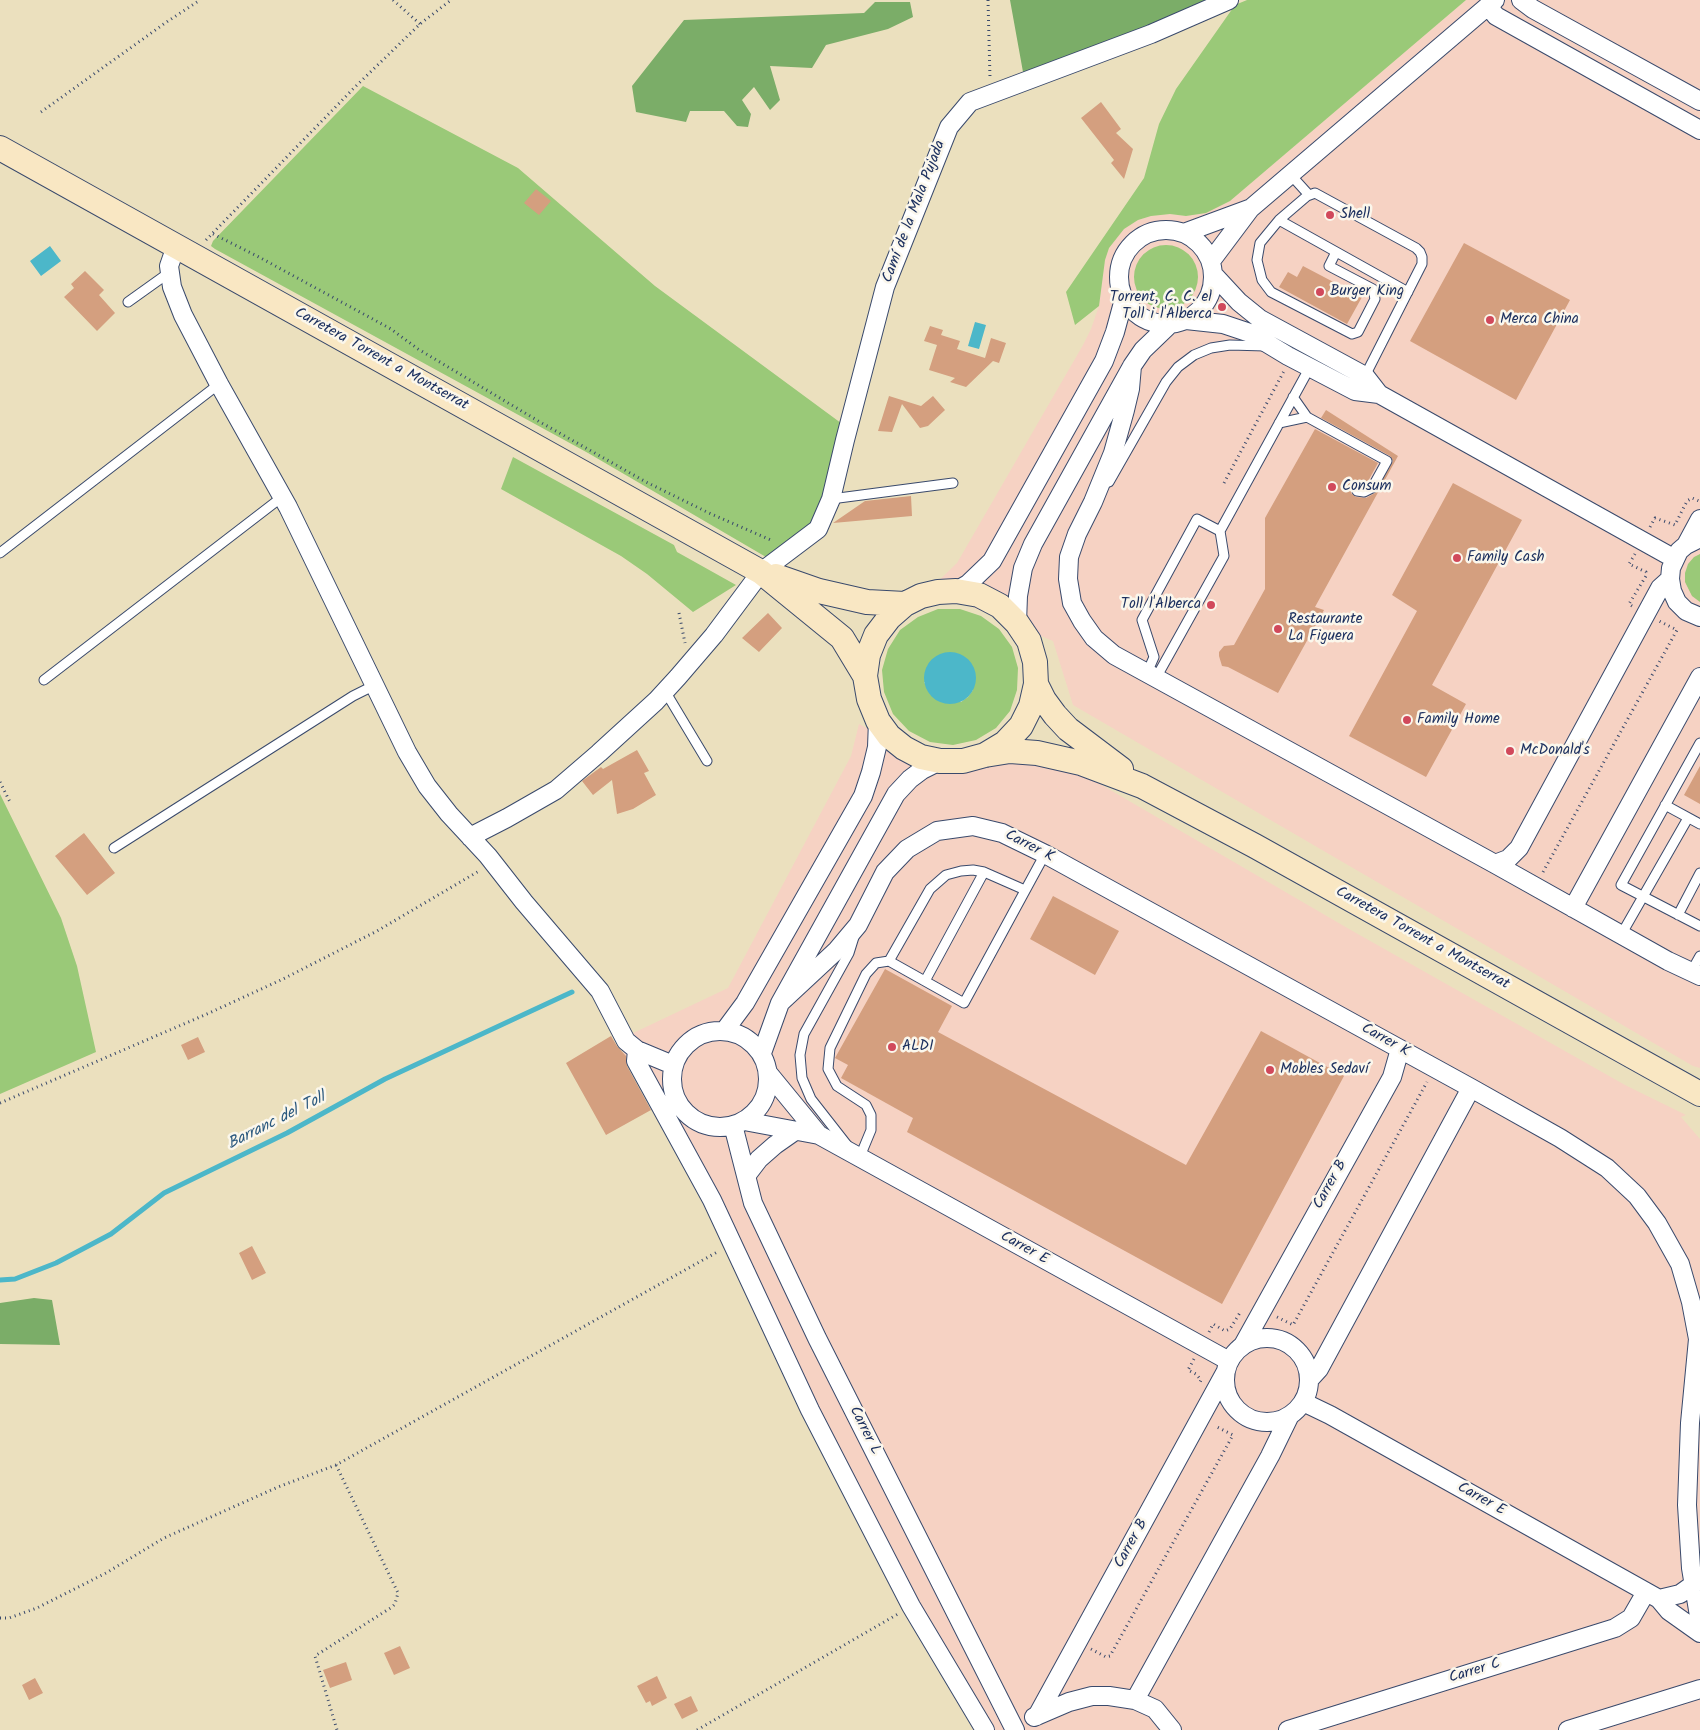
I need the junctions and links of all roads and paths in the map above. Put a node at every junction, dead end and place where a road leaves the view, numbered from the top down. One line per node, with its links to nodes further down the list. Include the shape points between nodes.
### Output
1 (200, 0): 11 (path)
2 (393, 0): 8 (path)
3 (451, 0): 8 (path)
4 (988, 0): 9 (path)
5 (1229, 0): 9 (street, Camí de la Mala Pujada, via 1151,34)
6 (1521, 0): 10 (street)
7 (1491, 3): 12 (street, via 1496,16 1504,21); 14 (street)
8 (420, 24): 19 (path, via 354,87)
9 (992, 94): 42 (street, Camí de la Mala Pujada, via 970,102 949,127 886,287)
10 (1700, 101)
11 (41, 112)
12 (1700, 130)
13 (0, 148): 20 (main road, Carretera Torrent a Montserrat)
14 (1290, 174): 15 (lane); 16 (street)
15 (1309, 195): 17 (lane); 24 (lane, via 1315,193 1416,248 1422,264)
16 (1250, 209): 18 (street); 22 (street)
17 (1279, 220): 21 (lane); 21 (lane, via 1260,242 1257,260 1262,280 1272,292 1352,334 1358,332 1375,298 1373,289 1328,266)
18 (1184, 233): 22 (street, via 1205,249); 25 (street, via 1156,230 1131,244 1119,271)
19 (213, 234): 20 (path); 47 (path, via 391,329 418,349 646,482 766,539)
20 (183, 250): 23 (street, via 169,266); 50 (main road, Carretera Torrent a Montserrat)
21 (1336, 252): 24 (lane)
22 (1212, 268): 27 (street, via 1212,289 1207,302 1198,313); 32 (street, via 1239,302 1260,319)
23 (170, 272): 26 (lane); 33 (street, via 172,288 183,315)
24 (1408, 292): 32 (lane)
25 (1124, 299): 27 (street, via 1143,318 1155,323); 52 (street, via 1104,361 992,560 968,584)
26 (128, 302)
27 (1177, 322): 28 (street, via 1222,324 1250,333); 30 (street, via 1143,350)
28 (1273, 347): 29 (street); 43 (lane, via 1230,345 1211,348 1178,367 1166,382 1108,484)
29 (1292, 358): 31 (street); 39 (path)
30 (1132, 366): 43 (street, via 1125,410 1113,453); 55 (street, via 1032,544 1023,568)
31 (1310, 367): 34 (street, via 1355,391); 35 (lane)
32 (1365, 376): 34 (street)
33 (219, 384): 41 (street); 48 (lane)
34 (1379, 394): 49 (street)
35 (1294, 397): 36 (lane); 37 (lane)
36 (1307, 417): 37 (lane); 40 (lane, via 1386,461 1372,488)
37 (1279, 423): 45 (lane)
38 (953, 483): 42 (lane)
39 (1224, 483)
40 (1356, 491)
41 (282, 497): 59 (lane); 61 (street)
42 (831, 499): 47 (street, Camí de la Mala Pujada, via 818,529)
43 (1093, 502): 57 (street, via 1069,557 1072,602 1094,638 1114,655)
44 (1700, 519): 46 (street)
45 (1220, 531): 57 (lane, via 1224,556); 57 (lane, via 1197,519 1142,620 1154,656)
46 (1693, 542): 49 (street, via 1679,551)
47 (794, 547): 50 (street, Camí de la Mala Pujada)
48 (0, 554)
49 (1674, 559): 51 (street)
50 (762, 572): 53 (main road, via 819,591 867,602); 56 (main road, via 842,638); 62 (street, Camí de la Mala Pujada, via 714,635)
51 (1670, 579): 54 (street, via 1677,602 1686,611); 78 (street, via 1660,588 1519,848 1508,859)
52 (956, 591): 53 (main road, via 930,594); 55 (main road, via 979,596 1000,606)
53 (905, 604): 56 (main road, via 876,635 868,655)
54 (1700, 617)
55 (1017, 622): 60 (main road, via 1029,641 1035,662)
56 (865, 676): 63 (main road, via 868,700)
57 (1152, 676): 78 (street)
58 (1700, 677): 83 (street)
59 (44, 680)
60 (1036, 684): 65 (main road, via 1031,706 1021,726 1005,743); 69 (main road, via 1068,729)
61 (375, 685): 74 (street, via 427,786); 75 (lane)
62 (665, 691): 66 (lane); 74 (street, Camí de la Mala Pujada, via 556,790)
63 (878, 721): 67 (main road, via 904,748 921,757); 93 (street, via 877,747 863,796 745,1003)
64 (1700, 743): 71 (lane)
65 (986, 755): 67 (main road, via 963,761); 69 (main road, via 1010,751 1037,753 1081,763)
66 (707, 761)
67 (940, 761): 92 (street, via 910,779 896,794)
68 (0, 782): 70 (path)
69 (1142, 786): 100 (main road, Carretera Torrent a Montserrat)
70 (10, 802)
71 (1665, 805): 72 (lane); 82 (lane, via 1622,885)
72 (1688, 818): 73 (lane); 82 (lane)
73 (1700, 824)
74 (470, 837): 77 (street)
75 (114, 848)
76 (1045, 854): 81 (lane); 85 (street, Carrer K, via 1002,832 973,826 937,831 907,849 885,872); 94 (street, Carrer K)
77 (493, 863): 95 (street, via 600,991 626,1042); 101 (path, via 377,931 283,979)
78 (1495, 864): 83 (street)
79 (984, 872): 81 (lane); 89 (lane, via 973,870 946,875 930,889); 91 (lane)
80 (1700, 873): 84 (lane)
81 (1025, 890): 91 (lane, via 964,1003)
82 (1642, 897): 84 (lane); 87 (lane)
83 (1574, 908): 87 (street)
84 (1678, 915): 86 (lane)
85 (858, 925): 92 (street, Carrer K, via 837,950); 105 (lane, via 848,953 804,1034 800,1055 802,1078 811,1099)
86 (1700, 926)
87 (1621, 934): 90 (street)
88 (1700, 956): 90 (lane)
89 (890, 961): 91 (lane); 105 (lane, via 876,963 866,974 830,1048 828,1069 837,1086 866,1105 871,1115 871,1130)
90 (1696, 974)
91 (925, 981)
92 (780, 1003): 96 (street)
93 (725, 1030): 96 (street, via 746,1038); 97 (street, via 698,1035 681,1050)
94 (1400, 1049): 99 (street, Carrer K); 108 (street, Carrer B, via 1392,1077)
95 (637, 1050): 97 (street); 107 (street, via 636,1061)
96 (762, 1054): 98 (street)
97 (673, 1065): 102 (street, via 671,1082 678,1103 688,1116 703,1125 724,1128)
98 (768, 1074): 102 (street, via 765,1098 756,1112); 104 (street)
99 (1471, 1088): 110 (street, via 1319,1368); 113 (street, Carrer K, via 1607,1168 1637,1196 1680,1264 1698,1339 1687,1505)
100 (1700, 1094)
101 (0, 1103)
102 (739, 1123): 103 (street); 106 (street, Carrer L)
103 (795, 1131): 104 (street); 106 (street, via 759,1159)
104 (819, 1135): 105 (street, Carrer E)
105 (858, 1158): 109 (street, Carrer E)
106 (746, 1176): 122 (street, Carrer L, via 753,1203 817,1338)
107 (733, 1243): 112 (path); 115 (street, via 810,1410)
108 (1243, 1345): 109 (street); 110 (street, via 1267,1338 1292,1346 1304,1361)
109 (1227, 1366): 111 (street, via 1225,1384 1228,1396 1243,1415 1267,1422 1279,1420); 121 (street, Carrer B)
110 (1309, 1380): 111 (street, via 1307,1391)
111 (1296, 1408): 114 (street, Carrer E, via 1330,1415); 120 (street)
112 (336, 1465): 116 (path, via 164,1538 106,1573 37,1608); 123 (path, via 398,1593 392,1607 315,1656)
113 (1694, 1584): 114 (street, via 1680,1594); 117 (street, Carrer K)
114 (1652, 1596): 118 (street, Carrer E); 127 (street, Carrer C, via 1631,1618 1615,1628)
115 (911, 1606): 124 (path); 125 (street)
116 (0, 1618)
117 (1700, 1622)
118 (1700, 1633)
119 (1700, 1689): 128 (street)
120 (1135, 1700): 121 (street, via 1092,1696); 126 (street, via 1155,1710)
121 (1037, 1716): 122 (street)
122 (1014, 1728)
123 (337, 1730)
124 (697, 1730)
125 (984, 1730)
126 (1172, 1730)
127 (1288, 1730)
128 (1568, 1730)

